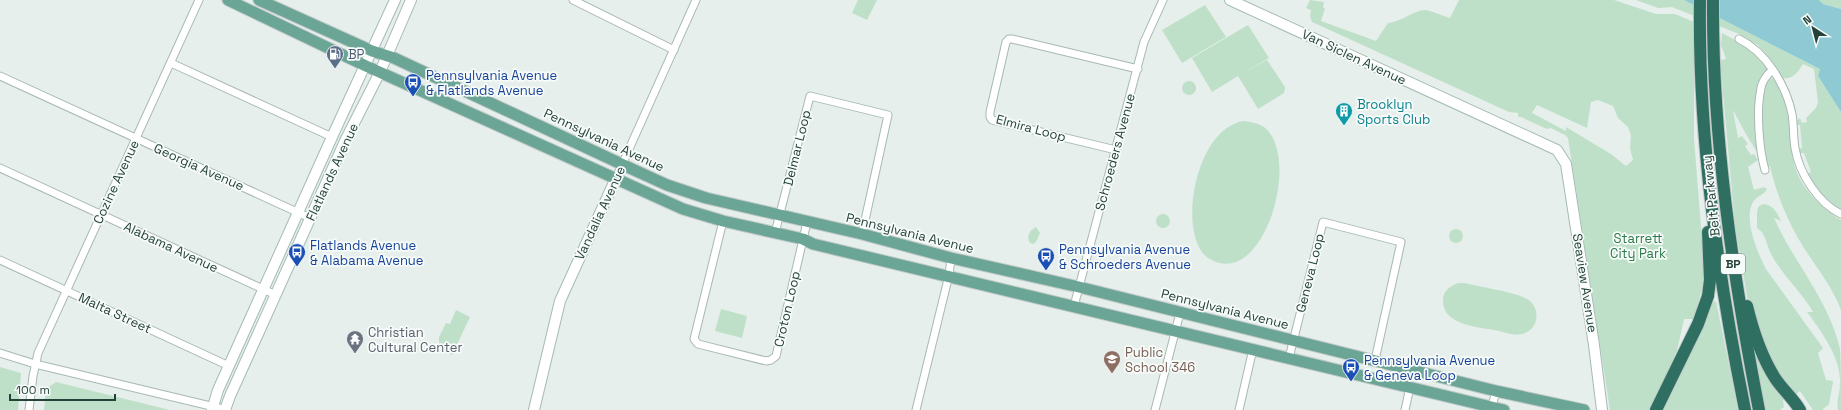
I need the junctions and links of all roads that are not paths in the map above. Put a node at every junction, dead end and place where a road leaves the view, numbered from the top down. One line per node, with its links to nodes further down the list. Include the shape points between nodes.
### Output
1 (199, 0): 16 (street, Cozine Avenue)
2 (228, 0): 17 (main road)
3 (258, 0): 14 (main road, Pennsylvania Avenue)
4 (395, 0): 14 (main road, Flatlands Avenue)
5 (411, 0): 15 (main road, Flatlands Avenue)
6 (573, 0): 13 (street)
7 (696, 0): 13 (street, Vandalia Avenue)
8 (1163, 0): 18 (street, Schroeders Avenue, via 1144,42)
9 (1230, 0): 27 (main road, Van Siclen Avenue, via 1551,147)
10 (1700, 0): 23 (highway, Belt Parkway / BP)
11 (1713, 0): 22 (highway, Belt Parkway / BP)
12 (1739, 39): 19 (street, via 1760,54)
13 (674, 50): 28 (street, Vandalia Avenue)
14 (372, 51): 15 (main road, Pennsylvania Avenue); 17 (main road, Flatlands Avenue)
15 (387, 56): 20 (main road, Flatlands Avenue); 28 (main road, Pennsylvania Avenue)
16 (170, 63): 24 (street); 25 (street, Cozine Avenue)
17 (366, 66): 20 (main road); 24 (main road, Flatlands Avenue)
18 (1138, 69): 26 (street, Schroeders Avenue); 26 (street, Elmira Loop, via 1012,39 1006,42 990,112 992,120)
19 (1772, 70): 30 (street, via 1765,78 1760,98 1759,138); 33 (street, via 1788,100 1795,148 1804,173 1817,194)
20 (380, 72): 31 (main road); 36 (main road, Flatlands Avenue)
21 (0, 76): 25 (street, Georgia Avenue)
22 (1717, 116): 75 (highway, Belt Parkway / BP, via 1735,278); 76 (highway, via 1740,279 1749,316 1764,358 1775,378)
23 (1704, 117): 73 (highway, via 1710,280 1708,296 1698,324); 74 (highway, Belt Parkway / BP, via 1716,244)
24 (332, 137): 32 (main road, Flatlands Avenue)
25 (136, 139): 32 (street, Georgia Avenue); 34 (street, Cozine Avenue)
26 (1116, 150): 45 (street, Schroeders Avenue)
27 (1562, 157): 72 (main road, Seaview Avenue, via 1566,164)
28 (623, 165): 31 (street, Vandalia Avenue); 35 (main road, Pennsylvania Avenue, via 687,192)
29 (0, 168): 34 (street, Alabama Avenue)
30 (1765, 170)
31 (616, 178): 37 (main road, via 682,209); 65 (main road, Vandalia Avenue, via 560,301)
32 (298, 212): 36 (street, Georgia Avenue); 46 (main road, Flatlands Avenue)
33 (1841, 214)
34 (101, 215): 46 (street, Alabama Avenue); 47 (street, Cozine Avenue)
35 (780, 216): 38 (main road, Pennsylvania Avenue); 39 (street, Delmar Loop); 40 (street, Delmar Loop, via 810,96 888,115)
36 (310, 218): 48 (main road, Flatlands Avenue)
37 (723, 221): 39 (main road); 41 (street, Croton Loop, via 694,338 698,344 766,361 776,356)
38 (807, 222): 40 (main road, Pennsylvania Avenue); 41 (street, Croton Loop)
39 (776, 233): 41 (main road)
40 (862, 234): 42 (main road, Pennsylvania Avenue)
41 (803, 240): 44 (main road)
42 (952, 258): 44 (street); 45 (main road, Pennsylvania Avenue)
43 (0, 260): 47 (street, Malta Street)
44 (949, 275): 49 (main road); 66 (street)
45 (1079, 287): 49 (street, Schroeders Avenue); 50 (main road, Pennsylvania Avenue)
46 (264, 289): 48 (street, Alabama Avenue); 58 (main road, Flatlands Avenue)
47 (66, 290): 57 (street, Cozine Avenue); 58 (street, Malta Street)
48 (276, 295): 64 (main road, Flatlands Avenue)
49 (1074, 306): 51 (main road)
50 (1180, 313): 51 (street); 52 (main road, Pennsylvania Avenue)
51 (1176, 330): 53 (main road); 67 (street)
52 (1293, 340): 55 (street, Geneva Loop); 56 (main road, Pennsylvania Avenue); 56 (street, Geneva Loop, via 1324,222 1401,242)
53 (1253, 349): 55 (main road); 68 (street)
54 (0, 353): 57 (street)
55 (1289, 358): 59 (main road)
56 (1375, 360): 60 (main road, Pennsylvania Avenue)
57 (35, 364): 61 (street); 63 (street, Cozine Avenue)
58 (229, 366): 61 (main road, Flatlands Avenue)
59 (1410, 387): 62 (main road); 69 (street)
60 (1496, 391): 62 (street); 71 (main road, Pennsylvania Avenue)
61 (213, 408): 64 (street)
62 (1491, 409): 70 (main road)
63 (29, 410)
64 (226, 410)
65 (534, 410)
66 (916, 410)
67 (1155, 410)
68 (1240, 410)
69 (1405, 410)
70 (1504, 410)
71 (1584, 410)
72 (1602, 410)
73 (1656, 410)
74 (1746, 410)
75 (1760, 410)
76 (1800, 410)

